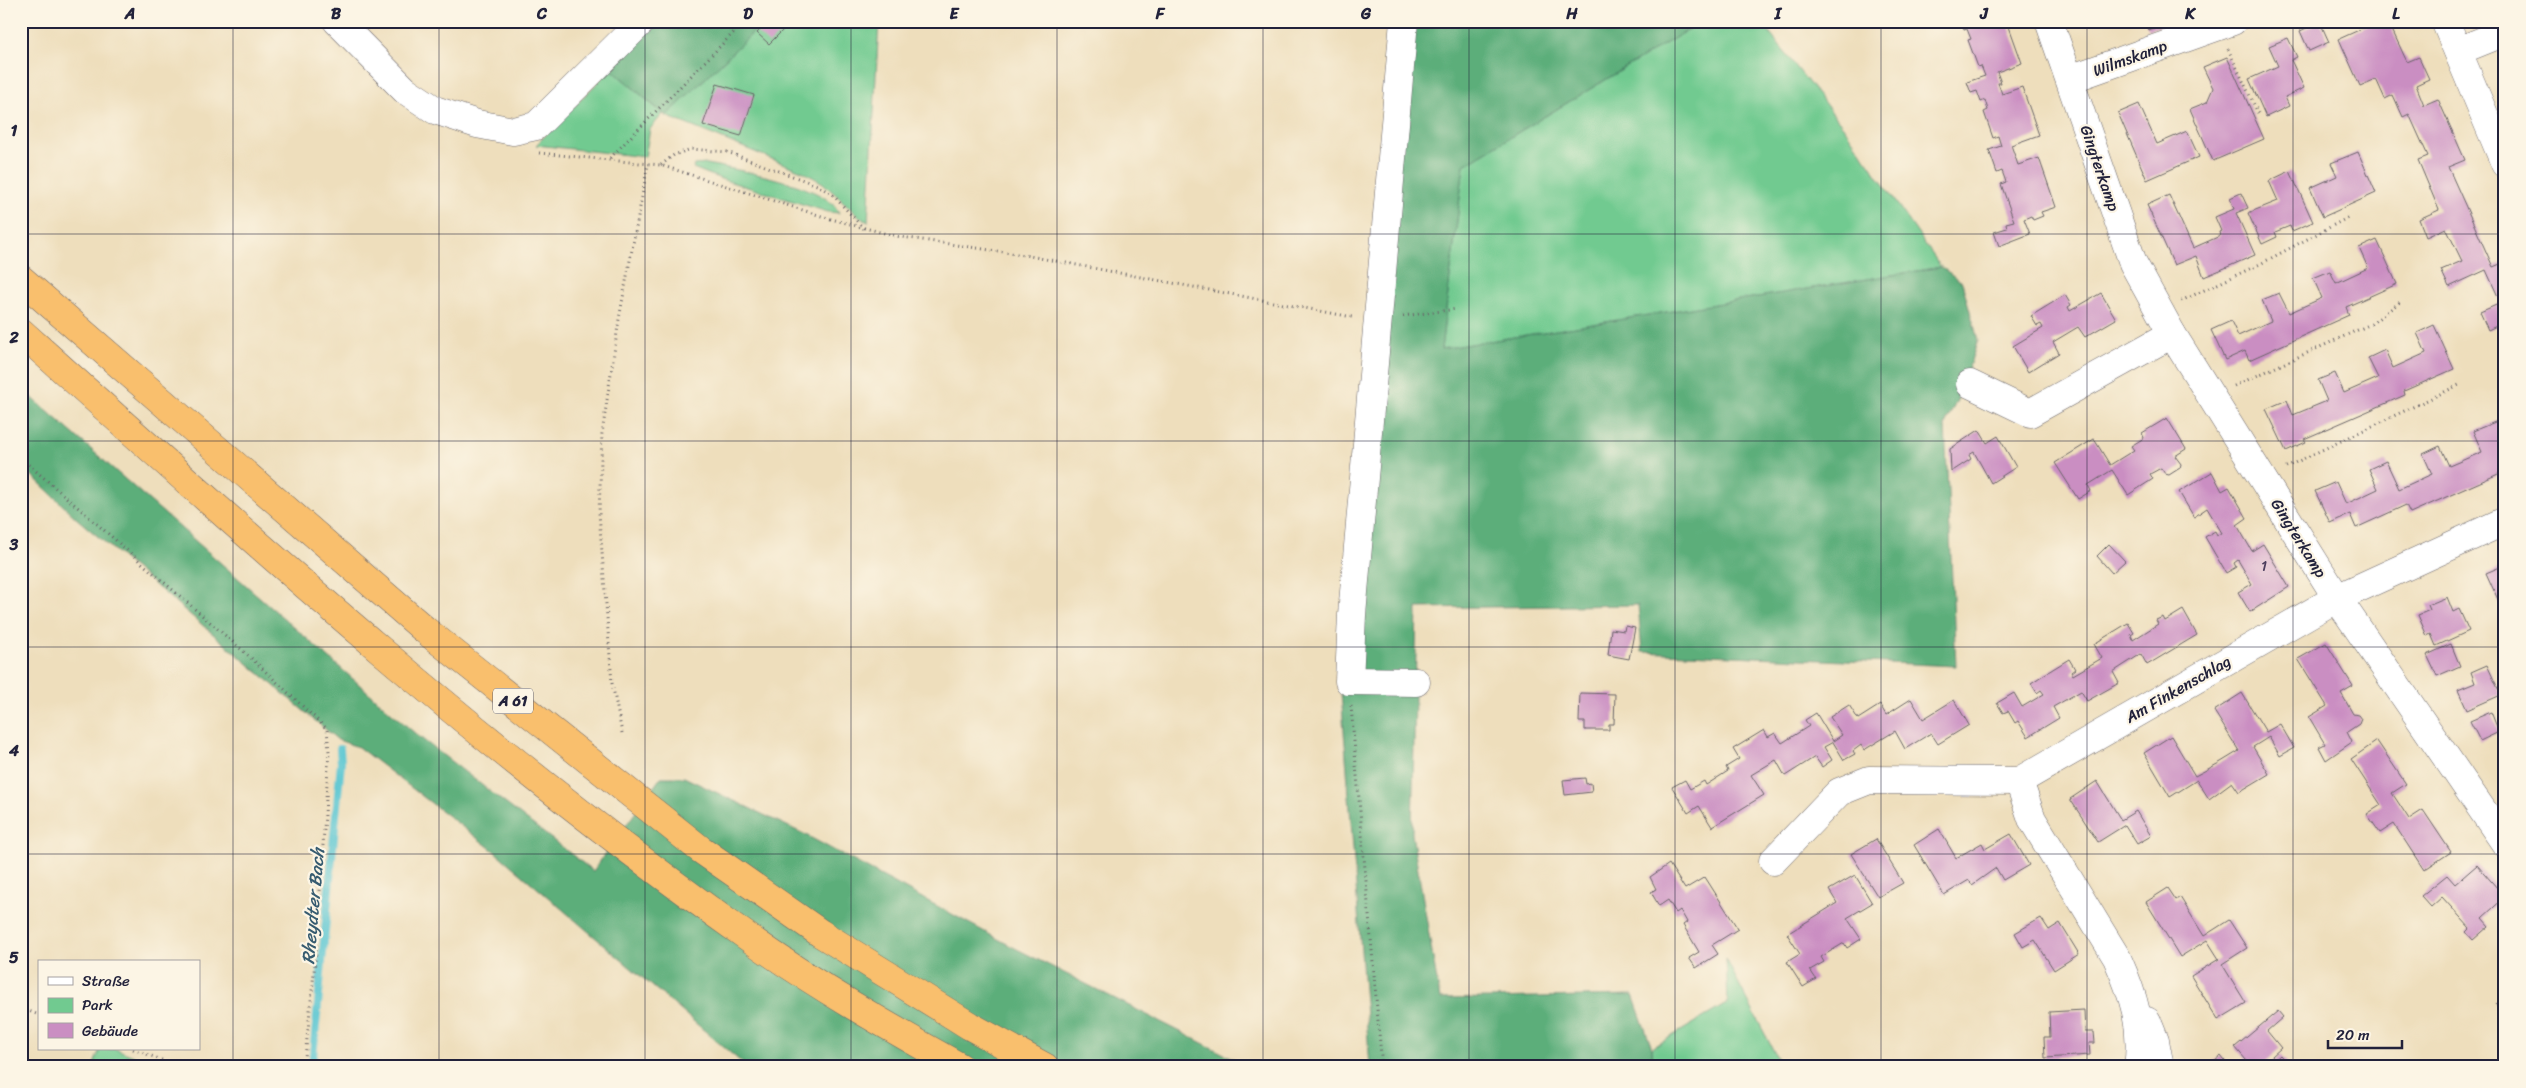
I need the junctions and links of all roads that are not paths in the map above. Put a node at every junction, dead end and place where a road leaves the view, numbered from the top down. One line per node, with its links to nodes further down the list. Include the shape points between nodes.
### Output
1 (337, 21): 2 (street, via 405,90 435,110 477,124 513,131 536,126)
2 (642, 21)
3 (1404, 21): 17 (street, via 1349,681)
4 (2049, 21): 9 (street, Gingterkamp)
5 (2445, 21): 8 (street)
6 (2225, 24): 9 (street, Wilmskamp)
7 (2505, 32): 8 (street)
8 (2458, 51): 10 (street)
9 (2070, 79): 12 (street, Gingterkamp, via 2133,263)
10 (2505, 164)
11 (21, 279): 23 (highway, A 61, via 424,630 700,850 820,933 970,1026)
12 (2166, 322): 14 (street, via 2030,413); 16 (street, Gingterkamp)
13 (21, 332): 22 (highway, A 61, via 332,608 492,743 746,936 884,1024)
14 (1970, 384)
15 (2505, 521): 16 (street, Am Finkenschlag)
16 (2337, 598): 18 (street, Am Finkenschlag); 19 (street)
17 (1416, 682)
18 (2019, 781): 20 (street, via 1869,780 1840,792); 21 (street, via 2032,819 2116,958)
19 (2505, 843)
20 (1773, 861)
21 (2136, 1006): 24 (street); 25 (street, via 2148,1022)
22 (960, 1067)
23 (1045, 1067)
24 (2138, 1067)
25 (2160, 1067)

